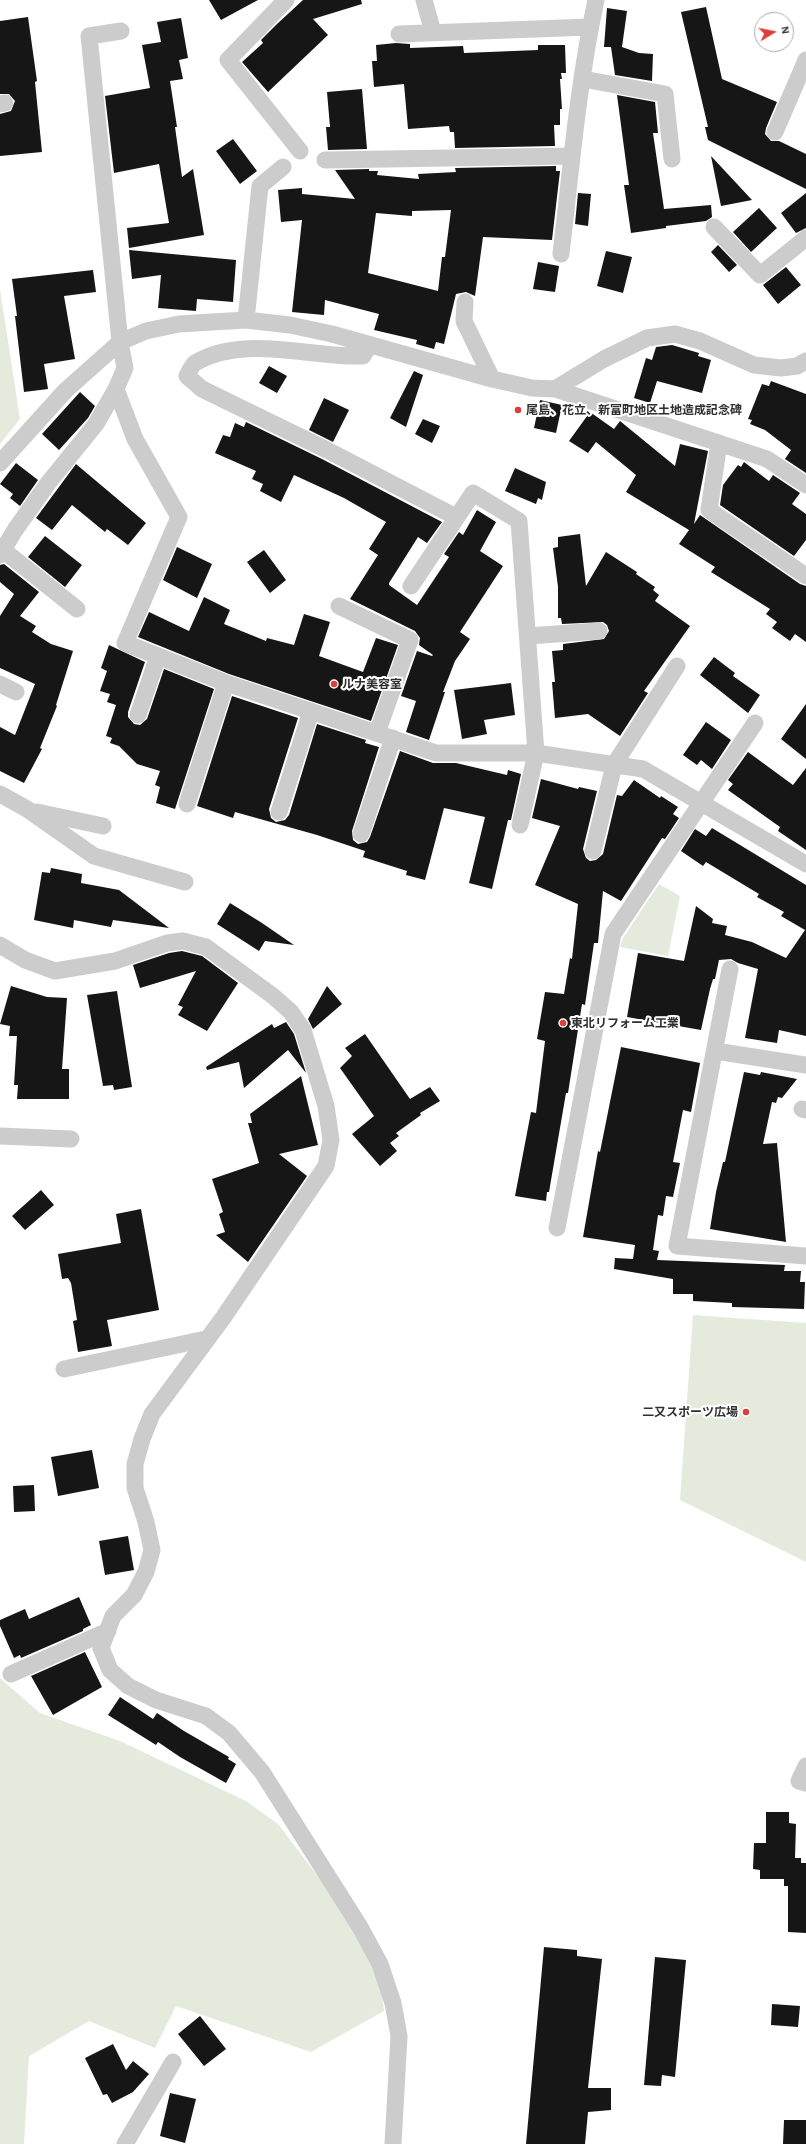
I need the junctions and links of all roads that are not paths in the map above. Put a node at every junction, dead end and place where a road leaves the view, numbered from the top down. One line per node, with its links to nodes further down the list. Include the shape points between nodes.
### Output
1 (286, 0): 11 (street, via 228,60)
2 (424, 0): 6 (street)
3 (596, 0): 4 (street)
4 (590, 27): 6 (street); 9 (street)
5 (121, 31): 21 (street, via 89,36)
6 (433, 32): 7 (street)
7 (399, 34)
8 (806, 60): 10 (street)
9 (583, 80): 12 (street); 13 (street, via 665,94)
10 (775, 132)
11 (300, 151)
12 (571, 156): 14 (street); 18 (street)
13 (672, 159)
14 (325, 160)
15 (283, 167): 20 (street, via 260,186)
16 (714, 227): 17 (street, via 760,275)
17 (806, 238)
18 (561, 254)
19 (465, 302): 24 (street, via 464,321)
20 (246, 320): 21 (street, via 179,324 146,331); 22 (street, via 290,325)
21 (120, 342): 25 (street, via 125,368); 28 (street, via 66,390)
22 (369, 345): 24 (street); 30 (street, via 363,356 346,357 287,350 249,349 221,353 194,364 187,376 202,389)
23 (806, 361): 26 (street, via 797,366 781,368 754,365 700,341 675,334 647,338 604,359)
24 (492, 379): 26 (street, via 532,388)
25 (116, 389): 31 (street, via 96,424 49,482); 38 (street, via 135,439 178,517 125,643)
26 (555, 389): 27 (street)
27 (718, 442): 29 (street, via 767,459); 32 (street, via 709,510)
28 (0, 463)
29 (806, 485)
30 (456, 517): 33 (street); 37 (street, via 473,493 519,520)
31 (1, 552): 35 (street)
32 (806, 576)
33 (411, 586)
34 (339, 606): 46 (street, via 410,640)
35 (77, 609)
36 (599, 631): 37 (street)
37 (528, 636): 48 (street)
38 (158, 656): 40 (street); 44 (street)
39 (677, 666): 49 (street)
40 (226, 683): 43 (street); 51 (street)
41 (0, 684): 42 (street)
42 (16, 692)
43 (311, 711): 46 (street); 54 (street)
44 (138, 715)
45 (755, 722): 52 (street)
46 (377, 733): 47 (street)
47 (393, 738): 48 (street, via 436,753); 57 (street)
48 (536, 753): 49 (street); 55 (street)
49 (614, 765): 52 (street, via 643,769); 58 (street)
50 (0, 794): 53 (street)
51 (186, 804)
52 (701, 804): 59 (street); 67 (street, via 613,934)
53 (27, 810): 56 (street); 60 (street, via 94,856)
54 (278, 812)
55 (520, 825)
56 (103, 826)
57 (361, 834)
58 (593, 851)
59 (806, 864)
60 (185, 882)
61 (0, 945): 69 (street, via 25,960 55,971 115,961 183,941 206,947 273,996 291,1012 303,1030 326,1106 331,1140 326,1166)
62 (730, 969): 63 (street)
63 (715, 1051): 64 (street); 68 (street, via 677,1246)
64 (806, 1065)
65 (0, 1136): 66 (street)
66 (71, 1139)
67 (557, 1228)
68 (806, 1256)
69 (206, 1339): 70 (street); 71 (street, via 152,1414 142,1439 135,1464 135,1488 152,1550 146,1572 134,1595 114,1616)
70 (64, 1369)
71 (108, 1631): 72 (street); 77 (street, via 101,1648 110,1670 128,1686 156,1700 206,1716 230,1734 262,1772 360,1927 380,1964 393,2003 399,2036)
72 (11, 1674)
73 (806, 1766): 74 (street, via 799,1781)
74 (806, 1783)
75 (173, 2062): 76 (street)
76 (126, 2144)
77 (393, 2144)

